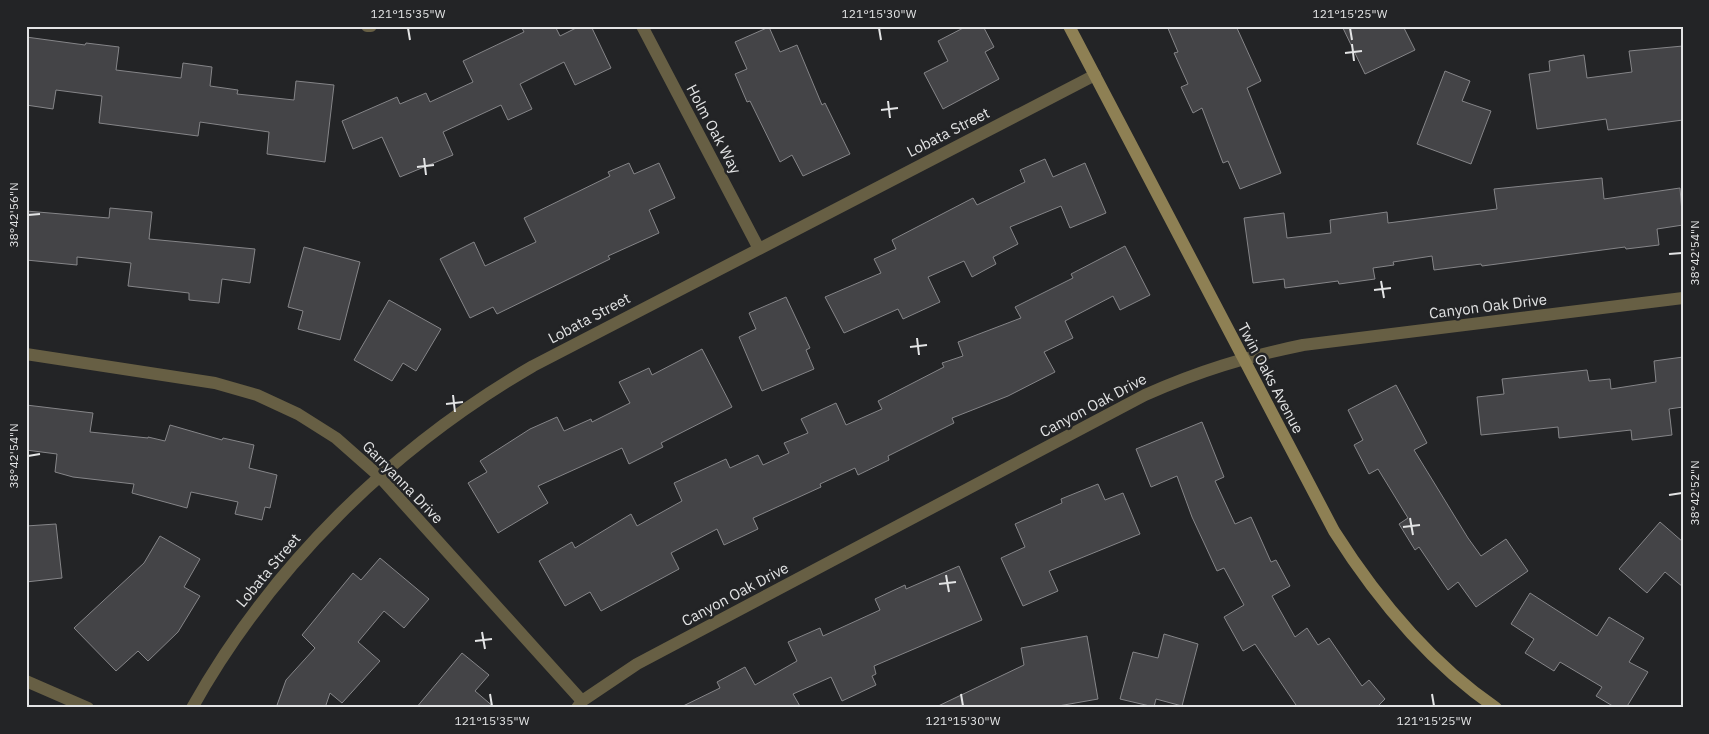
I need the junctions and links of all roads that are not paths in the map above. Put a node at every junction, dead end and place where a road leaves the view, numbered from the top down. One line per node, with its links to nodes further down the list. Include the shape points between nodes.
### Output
1 (367, 26): 2 (street)
2 (371, 26)
3 (642, 26): 6 (street, Holm Oak Way)
4 (1069, 26): 5 (street, Twin Oaks Avenue)
5 (1094, 75): 6 (street, Lobata Street); 9 (street, Twin Oaks Avenue)
6 (758, 247): 10 (street, Lobata Street, via 507,381)
7 (1683, 298): 9 (street, Canyon Oak Drive, via 1303,345)
8 (26, 354): 10 (street, Garryanna Drive, via 214,383 258,395 298,414 336,438)
9 (1242, 358): 12 (street, Canyon Oak Drive, via 1145,395 637,664); 15 (street, Twin Oaks Avenue, via 1334,531 1368,582 1410,632 1462,682)
10 (379, 476): 12 (street, Garryanna Drive); 14 (street, Lobata Street, via 274,584 229,646)
11 (26, 681): 13 (street)
12 (579, 705)
13 (88, 708)
14 (192, 708)
15 (1496, 708)

